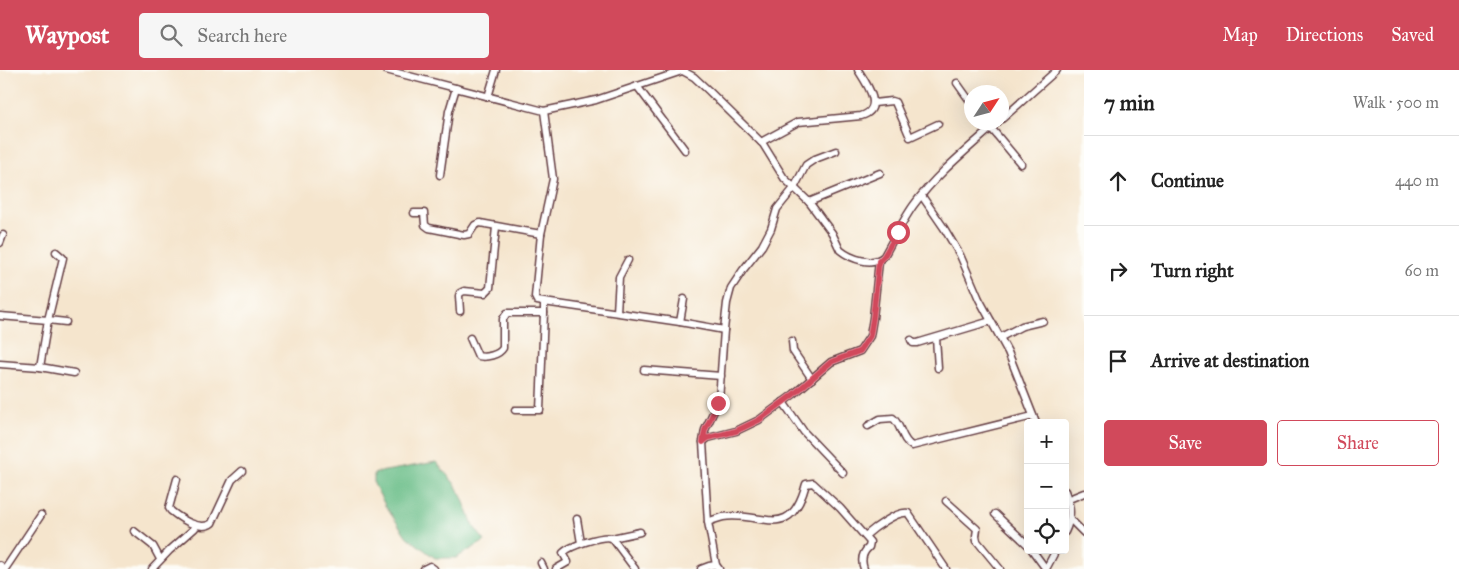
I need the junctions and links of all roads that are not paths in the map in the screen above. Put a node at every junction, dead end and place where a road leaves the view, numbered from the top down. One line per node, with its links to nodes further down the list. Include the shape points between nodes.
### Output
1 (386, 70): 8 (street)
2 (496, 70): 10 (street)
3 (683, 70): 7 (street); 17 (street, via 701,83)
4 (858, 70): 11 (street)
5 (1057, 70): 13 (street)
6 (957, 83): 9 (street)
7 (637, 86): 12 (street, via 596,100); 18 (street)
8 (456, 88): 10 (street); 22 (street, via 449,110)
9 (964, 93)
10 (488, 97): 12 (street)
11 (874, 103): 14 (street, via 895,102 910,138); 17 (street, via 865,115 798,122)
12 (544, 111): 28 (street, via 553,176)
13 (1009, 113)
14 (938, 124)
15 (989, 130): 24 (street)
16 (993, 130): 20 (street)
17 (760, 142): 23 (street)
18 (685, 150)
19 (836, 151): 23 (street, via 806,165)
20 (1021, 164)
21 (880, 173): 25 (street)
22 (440, 175)
23 (794, 188): 25 (street); 45 (street, via 777,209 762,246 731,288)
24 (922, 196): 33 (street); 41 (street, via 960,256)
25 (809, 202): 33 (street, via 842,252 868,262)
26 (414, 213): 27 (street, via 424,213 425,225 429,228 464,235 478,223)
27 (496, 227): 28 (street); 36 (street, via 490,288 484,293 460,293)
28 (540, 234): 35 (street, via 536,298)
29 (2, 235): 30 (street)
30 (0, 243)
31 (56, 252): 40 (street, via 63,258)
32 (628, 260): 37 (street, via 619,277)
33 (879, 261): 57 (street, via 873,318 867,341 860,351 831,362)
34 (684, 299): 44 (street)
35 (542, 302): 37 (street); 38 (street)
36 (460, 311)
37 (617, 312): 44 (street)
38 (544, 313): 47 (street, via 507,313 503,319 503,348 499,353 478,356); 59 (street, via 540,410)
39 (0, 316): 40 (street)
40 (48, 320): 43 (street); 52 (street)
41 (991, 321): 46 (street); 48 (street)
42 (1043, 321): 46 (street, via 1022,326)
43 (66, 322)
44 (680, 322): 45 (street)
45 (724, 330): 56 (street)
46 (1001, 337): 60 (street)
47 (470, 338)
48 (936, 338): 49 (street, via 916,343); 53 (street)
49 (911, 340)
50 (792, 341): 57 (street, via 794,351)
51 (0, 364): 52 (street)
52 (40, 367): 55 (street)
53 (938, 368)
54 (644, 370): 56 (street)
55 (74, 373)
56 (721, 376): 63 (street, via 719,400)
57 (812, 379): 58 (street)
58 (783, 402): 63 (street, via 744,428); 65 (street, via 804,432)
59 (515, 410)
60 (1035, 419)
61 (1024, 421): 62 (street, via 912,446 893,418 880,419)
62 (868, 426)
63 (703, 442): 74 (street)
64 (242, 471): 75 (street, via 232,480 211,525)
65 (843, 473)
66 (177, 479): 75 (street, via 170,511)
67 (1084, 493): 68 (street)
68 (1069, 499): 73 (street)
69 (946, 501): 96 (street, via 977,529 977,541)
70 (995, 514): 81 (street)
71 (41, 515): 87 (street)
72 (576, 519): 82 (street)
73 (1070, 519): 78 (street)
74 (708, 522): 79 (street, via 722,517 773,521 785,518 797,509 806,484 811,482); 86 (street)
75 (195, 525): 85 (street)
76 (134, 531): 85 (street, via 153,546)
77 (640, 532): 80 (street)
78 (1084, 533)
79 (865, 536): 94 (street, via 870,544 863,556); 95 (street, via 903,512 908,513)
80 (612, 538): 82 (street); 92 (street)
81 (1024, 541)
82 (581, 543): 91 (street, via 564,551 568,562)
83 (1035, 554): 97 (street)
84 (1054, 554): 97 (street)
85 (160, 559): 88 (street)
86 (717, 567): 93 (street)
87 (5, 569)
88 (152, 569)
89 (424, 569): 90 (street, via 430,566)
90 (434, 569)
91 (556, 569)
92 (635, 569)
93 (701, 569)
94 (864, 569)
95 (946, 569)
96 (1000, 569)
97 (1046, 569)

